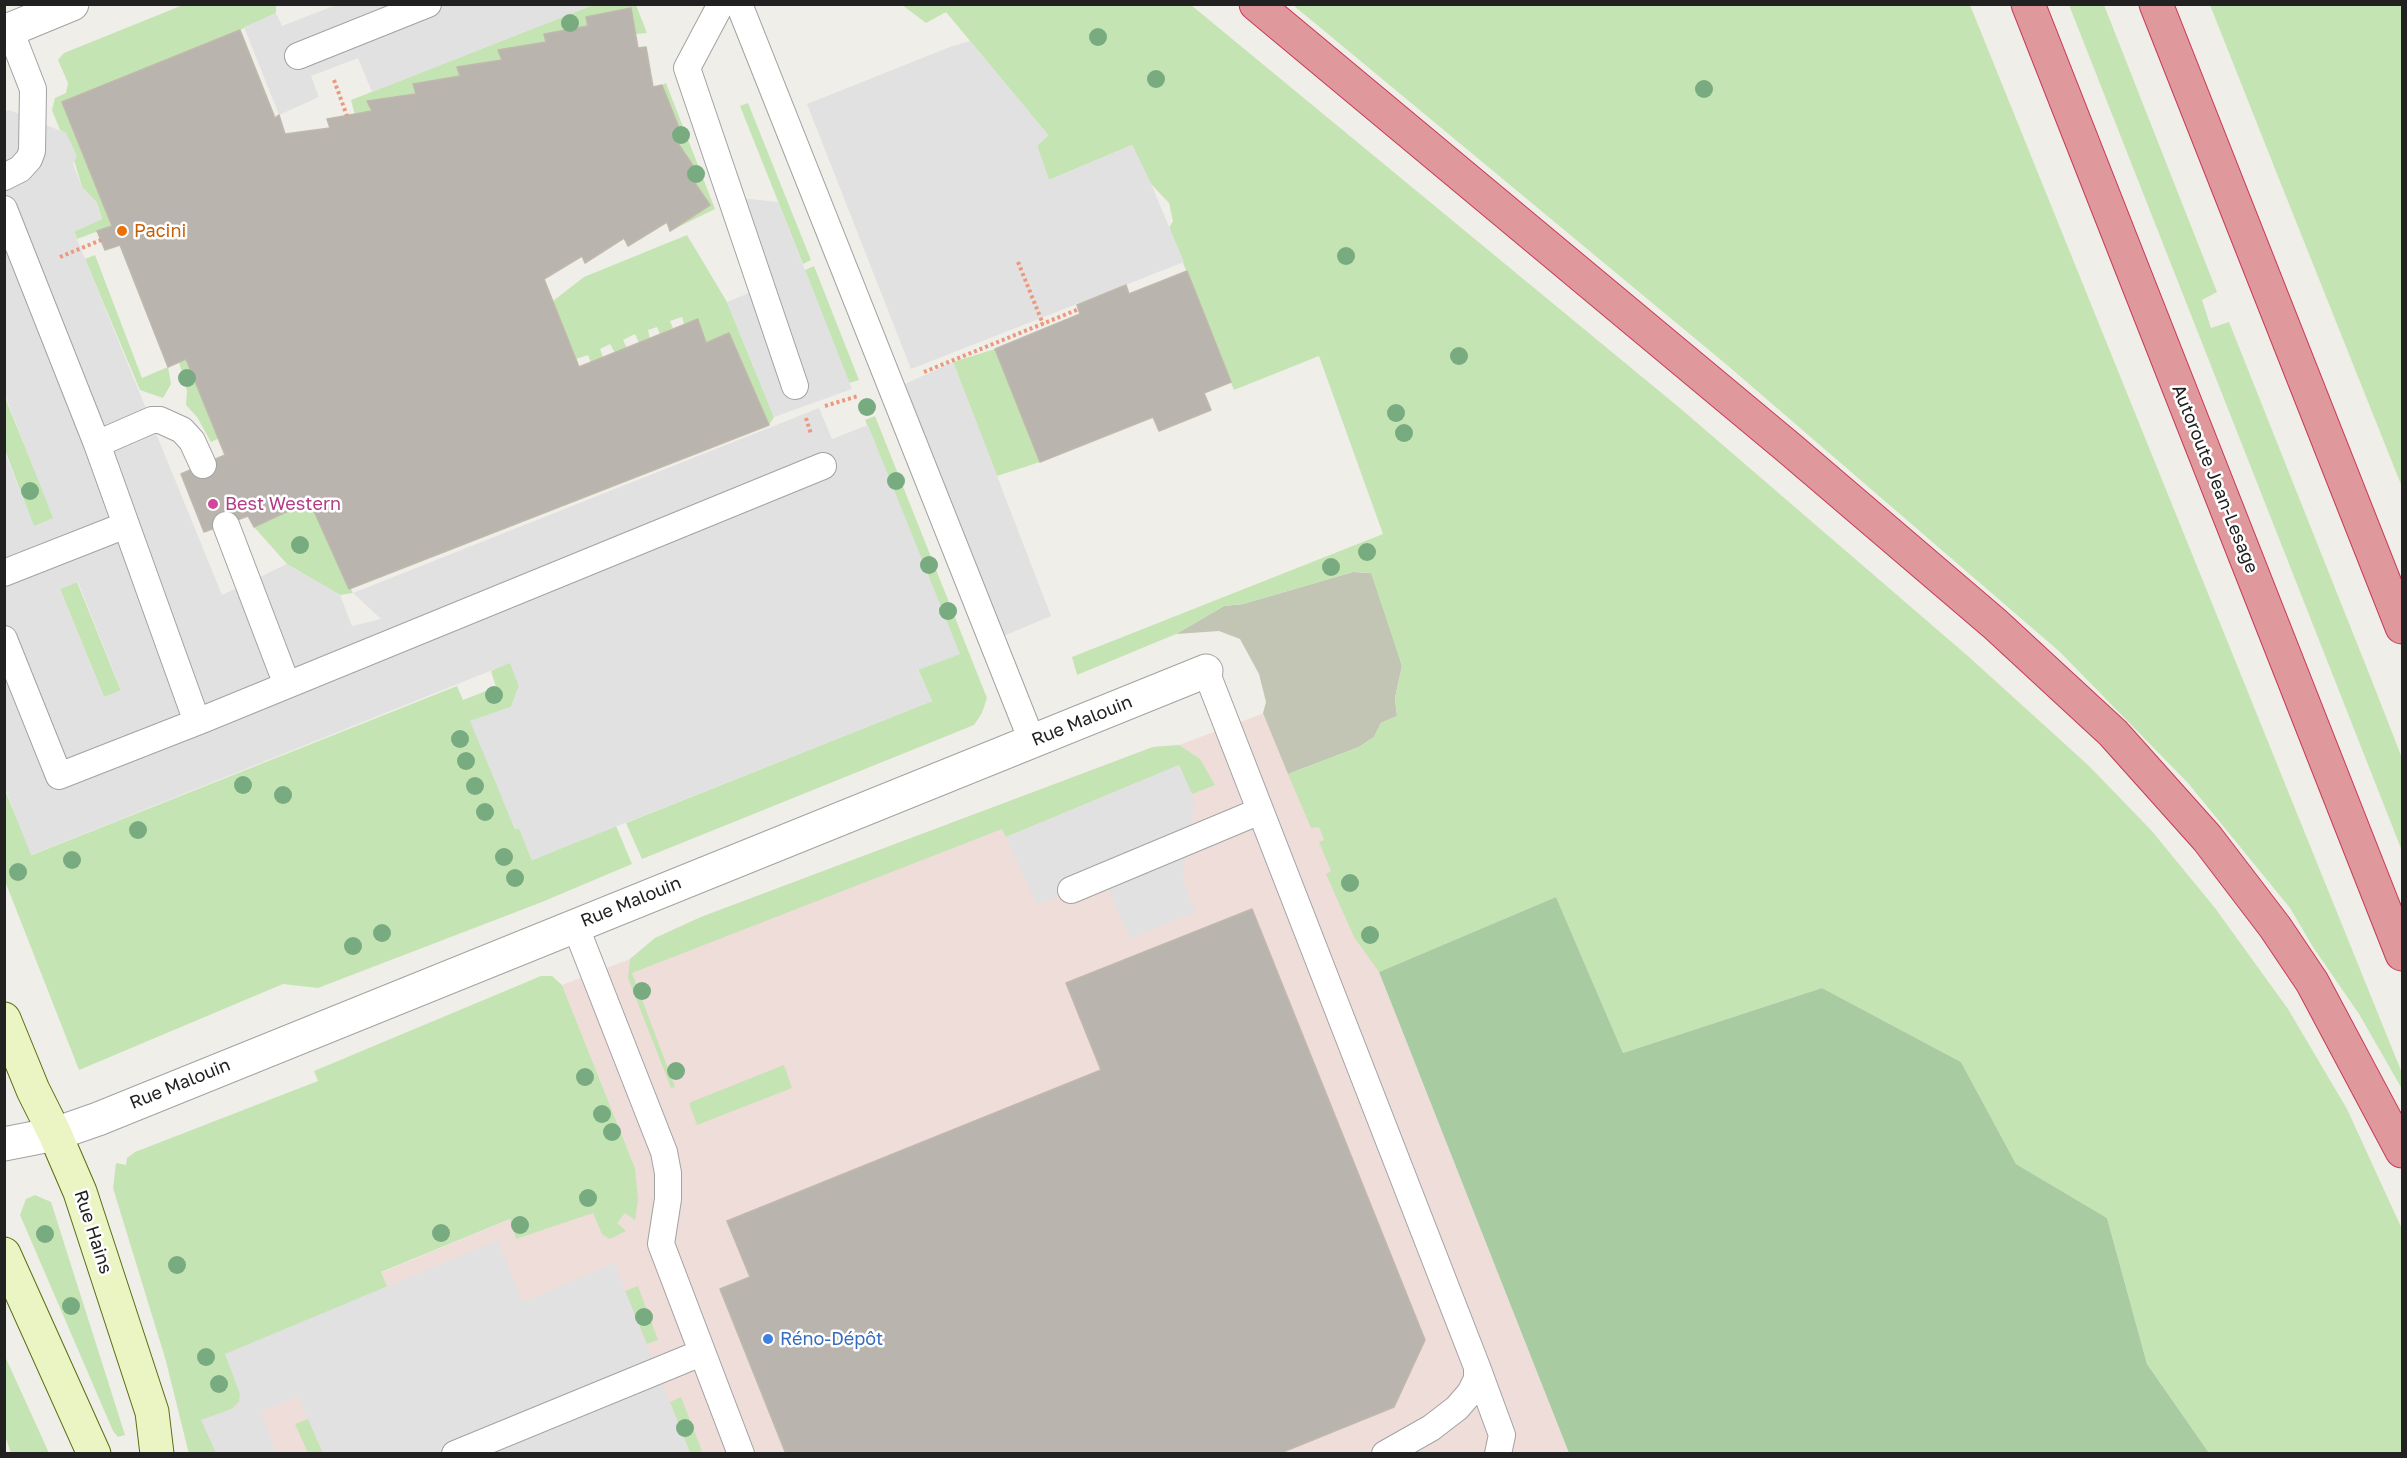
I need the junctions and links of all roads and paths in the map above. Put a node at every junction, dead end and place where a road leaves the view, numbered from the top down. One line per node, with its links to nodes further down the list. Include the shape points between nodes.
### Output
1 (72, 4): 8 (street)
2 (428, 4): 9 (lane)
3 (722, 4): 21 (lane, via 687,68)
4 (739, 4): 20 (lane)
5 (1256, 4): 43 (highway, via 1789,448 2003,631 2113,733 2207,837 2275,927 2312,982)
6 (2028, 4): 39 (highway, Autoroute Jean-Lesage)
7 (2156, 4): 30 (highway)
8 (7, 31): 12 (lane, via 33,89 32,151 20,170)
9 (298, 56)
10 (344, 105): 11 (path)
11 (347, 116)
12 (4, 177)
13 (4, 210): 24 (lane)
14 (101, 240): 15 (path)
15 (81, 248)
16 (1018, 262): 18 (path)
17 (1079, 309): 18 (path)
18 (1043, 324): 19 (path)
19 (917, 374)
20 (890, 384): 22 (path); 35 (lane)
21 (795, 386)
22 (819, 408)
23 (812, 411): 26 (path, via 804,414)
24 (98, 444): 25 (lane, via 160,420 182,430 192,441); 27 (lane)
25 (202, 465)
26 (823, 466): 33 (lane)
27 (126, 525): 29 (lane); 34 (lane)
28 (226, 525): 33 (lane)
29 (4, 573)
30 (2403, 627)
31 (4, 639): 34 (lane, via 59,776)
32 (1206, 671): 35 (street, Rue Malouin); 36 (lane)
33 (287, 685): 34 (lane)
34 (197, 722)
35 (1032, 741): 38 (street, Rue Malouin)
36 (1260, 811): 37 (lane); 47 (lane)
37 (1071, 890)
38 (574, 925): 41 (street, Rue Malouin); 46 (lane, via 664,1152 668,1198 661,1244)
39 (2403, 954)
40 (4, 1019): 41 (street, Rue Hains)
41 (55, 1134): 42 (street, Rue Malouin); 44 (street, Rue Malouin); 49 (street, Rue Hains, via 80,1192 152,1412)
42 (4, 1144)
43 (2403, 1151)
44 (4, 1164)
45 (4, 1254): 48 (street)
46 (701, 1353): 50 (lane); 51 (lane)
47 (1477, 1367): 52 (lane, via 1477,1379 1457,1408); 53 (lane, via 1502,1435)
48 (94, 1454)
49 (158, 1454)
50 (455, 1454)
51 (741, 1454)
52 (1385, 1454)
53 (1498, 1454)

